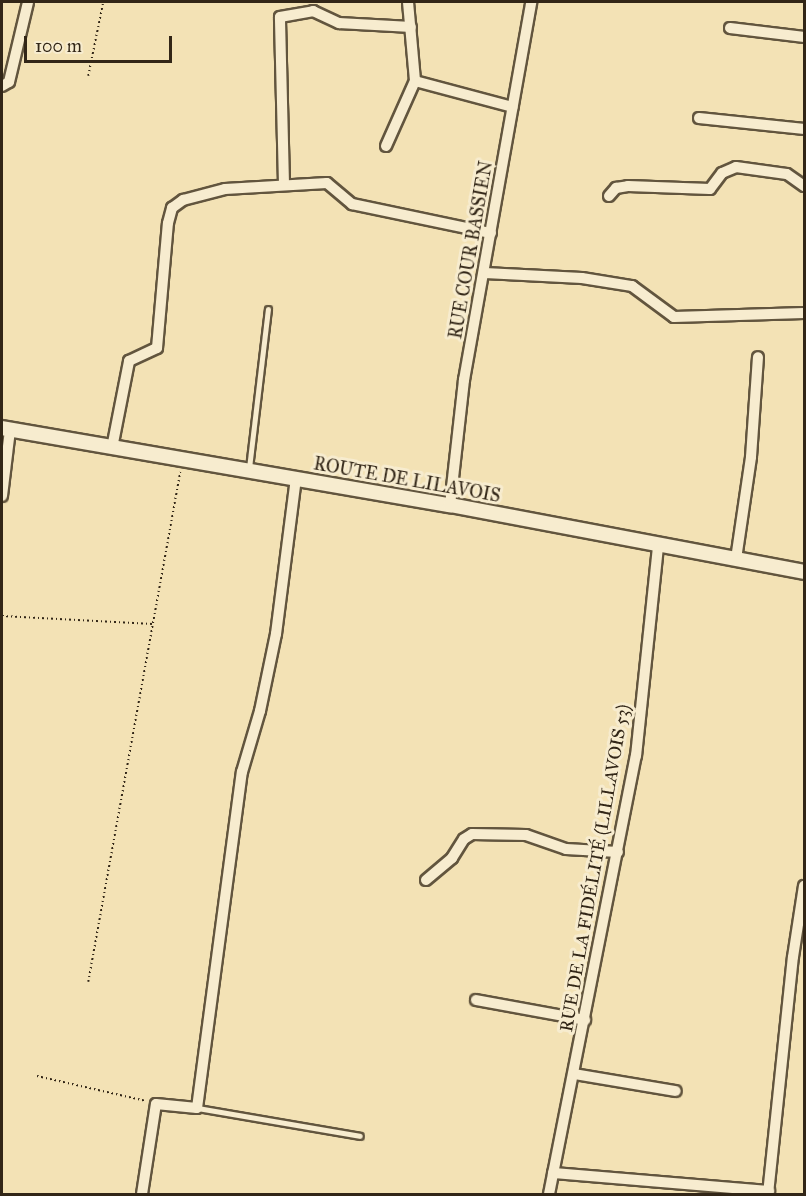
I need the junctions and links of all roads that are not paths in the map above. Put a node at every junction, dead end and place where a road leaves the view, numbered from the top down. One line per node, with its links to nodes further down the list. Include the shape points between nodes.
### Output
1 (28, 2): 8 (street, via 9,82)
2 (408, 2): 4 (street)
3 (531, 2): 9 (street, RUE COUR BASSIEN)
4 (411, 27): 7 (street); 13 (street, via 339,23 313,11 280,17)
5 (730, 28): 6 (street)
6 (804, 37)
7 (415, 81): 9 (street); 12 (street)
8 (2, 86)
9 (513, 107): 16 (street, RUE COUR BASSIEN)
10 (699, 118): 11 (street)
11 (804, 129)
12 (386, 146)
13 (284, 184): 16 (street, via 327,183 352,204); 22 (street, via 197,193 172,208 157,348 129,361)
14 (804, 186): 15 (street, via 787,174 736,167 722,173 710,189 628,186 616,188)
15 (609, 196)
16 (491, 233): 17 (street, RUE COUR BASSIEN)
17 (485, 273): 19 (street, via 582,278 632,286 674,317); 26 (street, RUE COUR BASSIEN, via 464,380)
18 (268, 309): 23 (lane)
19 (804, 313)
20 (758, 357): 28 (street, via 751,457)
21 (6, 429): 22 (main road, ROUTE DE LILAVOIS); 25 (street)
22 (112, 448): 23 (main road, ROUTE DE LILAVOIS)
23 (249, 471): 24 (main road, ROUTE DE LILAVOIS)
24 (296, 478): 26 (main road, ROUTE DE LILAVOIS); 37 (street, via 276,634 242,772)
25 (2, 496)
26 (450, 505): 27 (main road, ROUTE DE LILAVOIS)
27 (658, 545): 28 (main road, ROUTE DE LILAVOIS); 30 (street, RUE DE LA FIDÉLITÉ (LILLAVOIS 53), via 636,756)
28 (736, 559): 29 (main road, ROUTE DE LILAVOIS)
29 (804, 572)
30 (618, 852): 31 (street, via 566,849 526,835 472,834); 34 (street, RUE DE LA FIDÉLITÉ (LILLAVOIS 53))
31 (426, 880)
32 (804, 886): 40 (street)
33 (476, 1000): 34 (street)
34 (585, 1020): 35 (street, RUE DE LA FIDÉLITÉ (LILLAVOIS 53))
35 (573, 1074): 36 (street); 39 (street, RUE DE LA FIDÉLITÉ (LILLAVOIS 53))
36 (676, 1091)
37 (197, 1108): 38 (lane); 41 (street, via 156,1104)
38 (360, 1136)
39 (553, 1173): 40 (street); 42 (street, RUE DE LA FIDÉLITÉ (LILLAVOIS 53))
40 (769, 1193)
41 (142, 1194)
42 (549, 1194)

